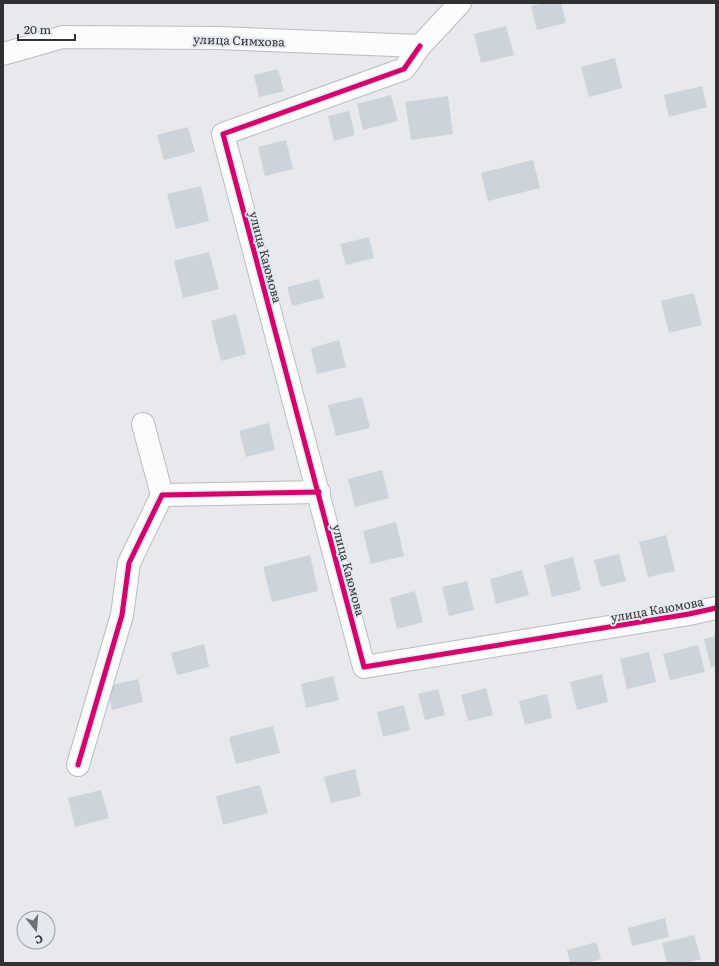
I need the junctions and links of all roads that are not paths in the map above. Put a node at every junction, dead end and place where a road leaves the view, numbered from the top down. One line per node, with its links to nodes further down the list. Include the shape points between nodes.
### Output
1 (450, 7): 2 (street)
2 (420, 46): 3 (street, улица Симхова, via 220,38 63,37); 5 (street, улица Каюмова, via 404,69 223,134)
3 (3, 54)
4 (143, 424): 6 (street)
5 (319, 492): 6 (street); 7 (street, улица Каюмова, via 364,667 681,616)
6 (162, 494): 8 (street, via 129,563 122,615)
7 (716, 608)
8 (78, 765)

